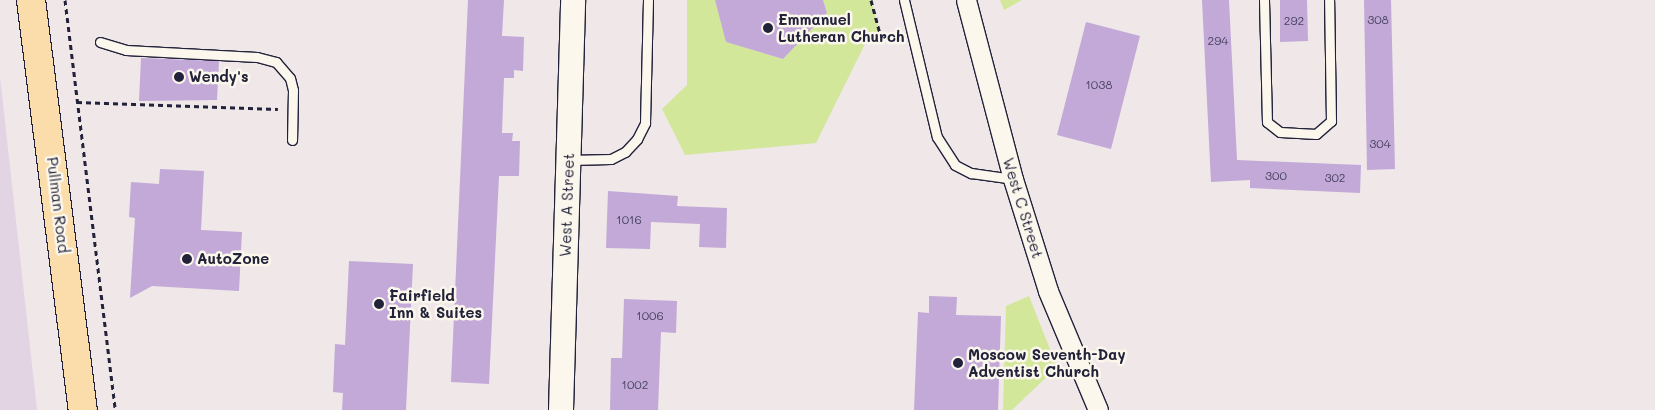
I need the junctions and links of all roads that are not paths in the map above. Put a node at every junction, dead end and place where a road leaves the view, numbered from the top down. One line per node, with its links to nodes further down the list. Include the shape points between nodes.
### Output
1 (31, 0): 12 (main road, Pullman Road)
2 (573, 0): 10 (street, West A Street)
3 (648, 0): 10 (lane, via 645,123 637,139 625,152 611,160)
4 (904, 0): 11 (lane, via 937,137 956,165 971,173)
5 (966, 0): 11 (street, West C Street)
6 (1264, 0): 7 (lane, via 1267,122 1280,132 1316,134 1331,121)
7 (1329, 0)
8 (100, 42): 9 (lane, via 126,50 257,57 276,62 285,69 293,90)
9 (292, 140)
10 (569, 160): 13 (street, West A Street)
11 (1013, 179): 14 (street, West C Street, via 1048,292)
12 (83, 410)
13 (561, 410)
14 (1098, 410)

